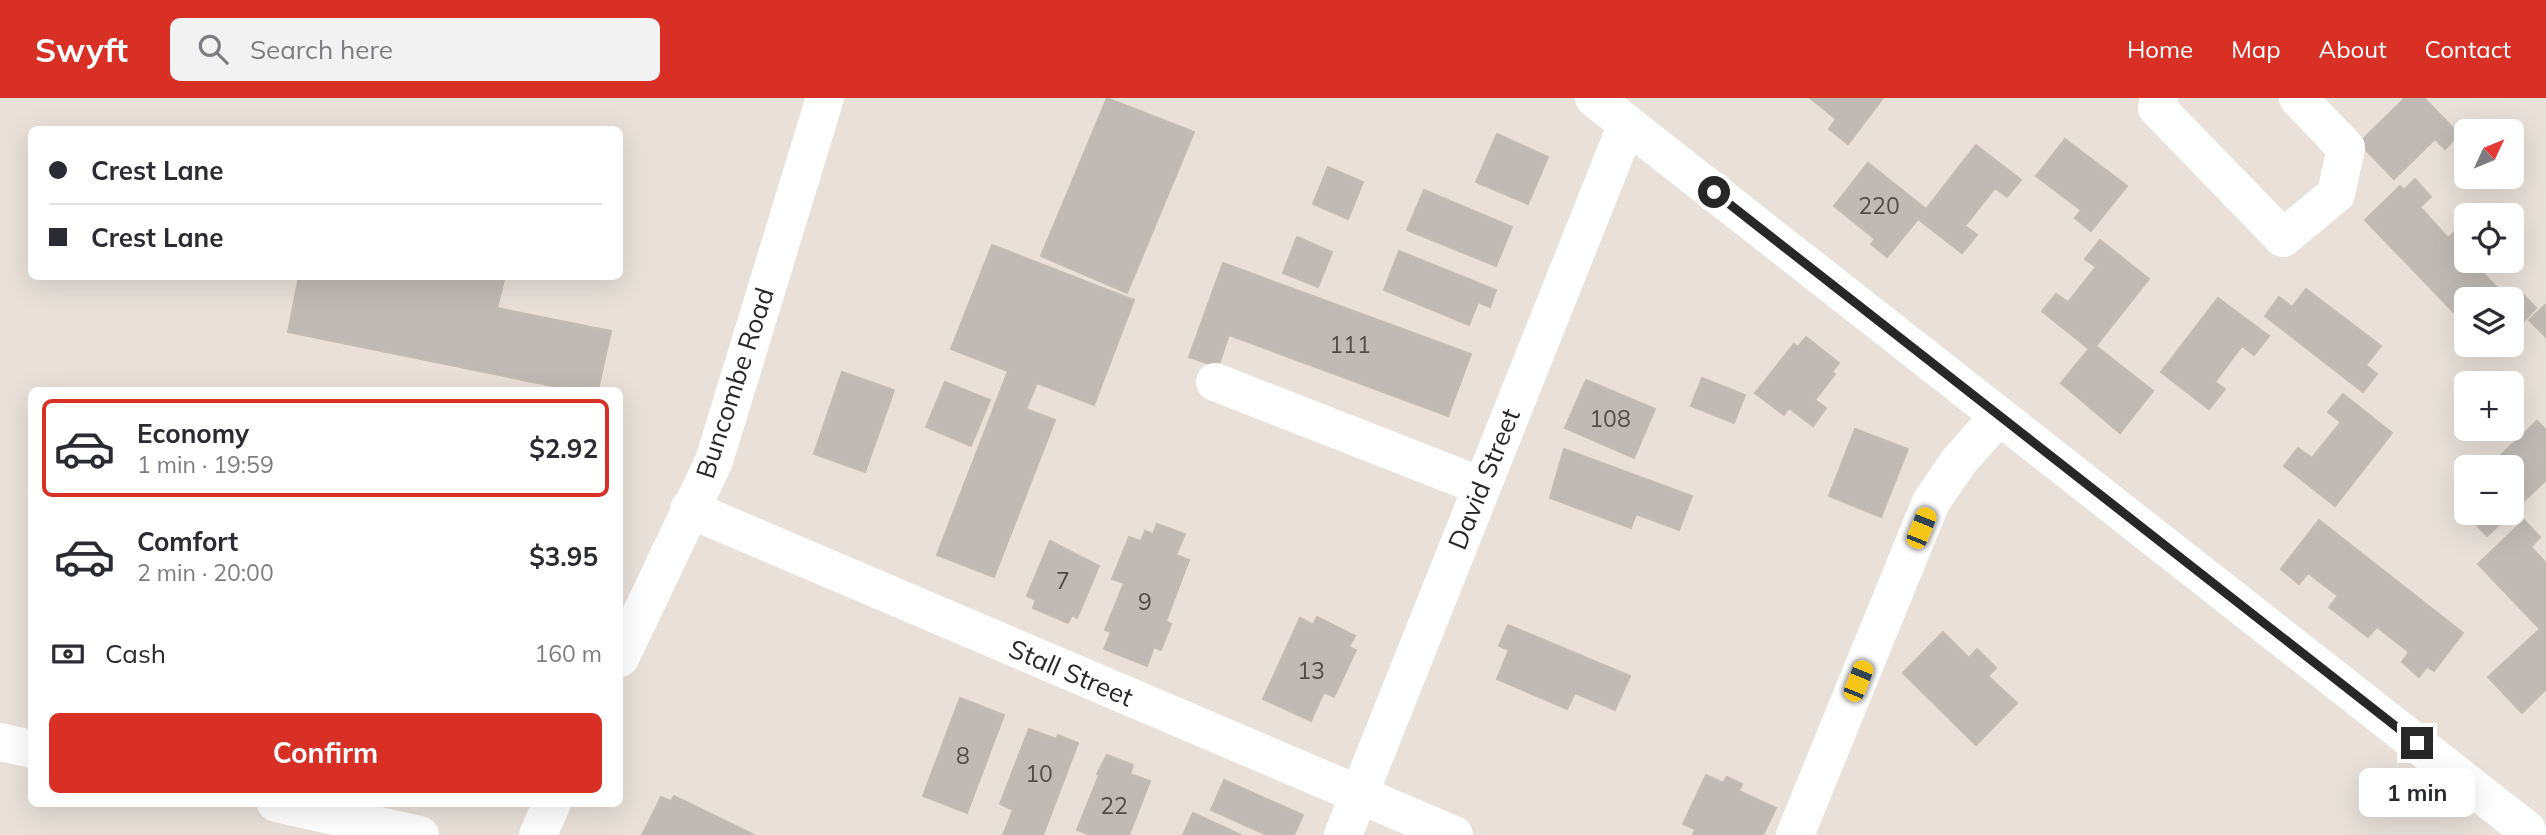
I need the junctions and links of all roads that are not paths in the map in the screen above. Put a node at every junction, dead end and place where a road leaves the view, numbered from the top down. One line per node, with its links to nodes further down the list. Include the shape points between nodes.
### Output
1 (825, 98): 8 (street, Buncombe Road, via 714,461)
2 (2159, 98): 3 (street, via 2157,108 2283,238 2336,194 2346,148)
3 (2298, 98)
4 (1607, 106): 6 (street); 7 (street, David Street)
5 (1215, 382): 7 (street)
6 (1999, 416): 15 (street); 20 (street, via 1931,502)
7 (1481, 486): 12 (street, David Street)
8 (689, 509): 9 (street, Buncombe Road); 12 (street, Stall Street)
9 (623, 652)
10 (0, 742): 11 (street)
11 (28, 748)
12 (1359, 796): 18 (street, David Street); 19 (street, Stall Street)
13 (294, 807): 16 (street)
14 (550, 807): 17 (street)
15 (2532, 826)
16 (420, 835)
17 (538, 835)
18 (1343, 835)
19 (1454, 835)
20 (1795, 835)

